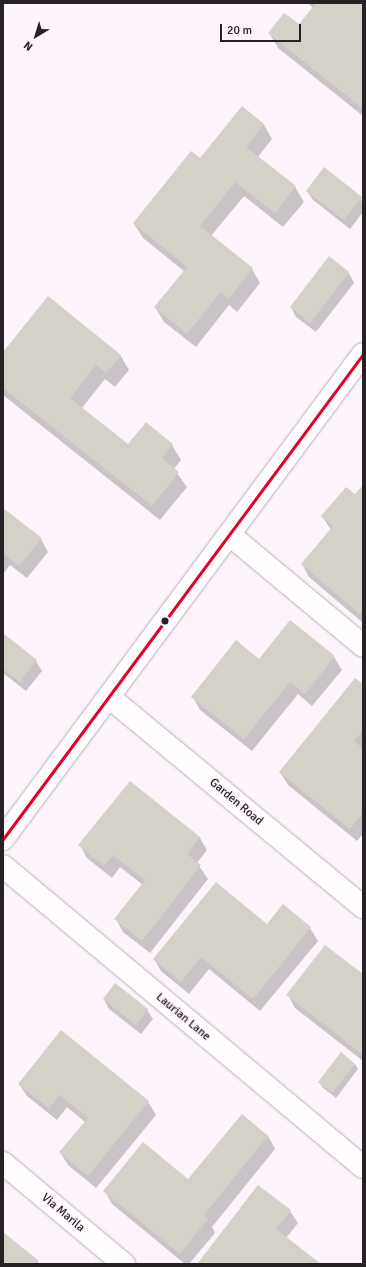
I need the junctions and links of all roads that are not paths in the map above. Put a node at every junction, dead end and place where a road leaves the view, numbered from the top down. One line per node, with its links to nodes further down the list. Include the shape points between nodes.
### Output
1 (363, 354): 2 (street)
2 (356, 377): 3 (street)
3 (230, 535): 4 (street); 5 (street)
4 (363, 646)
5 (109, 697): 6 (street); 8 (street, Garden Road)
6 (3, 839)
7 (3, 866): 10 (street, Laurian Lane)
8 (363, 907)
9 (3, 1163): 11 (street, Via Marila)
10 (363, 1167)
11 (124, 1264)

